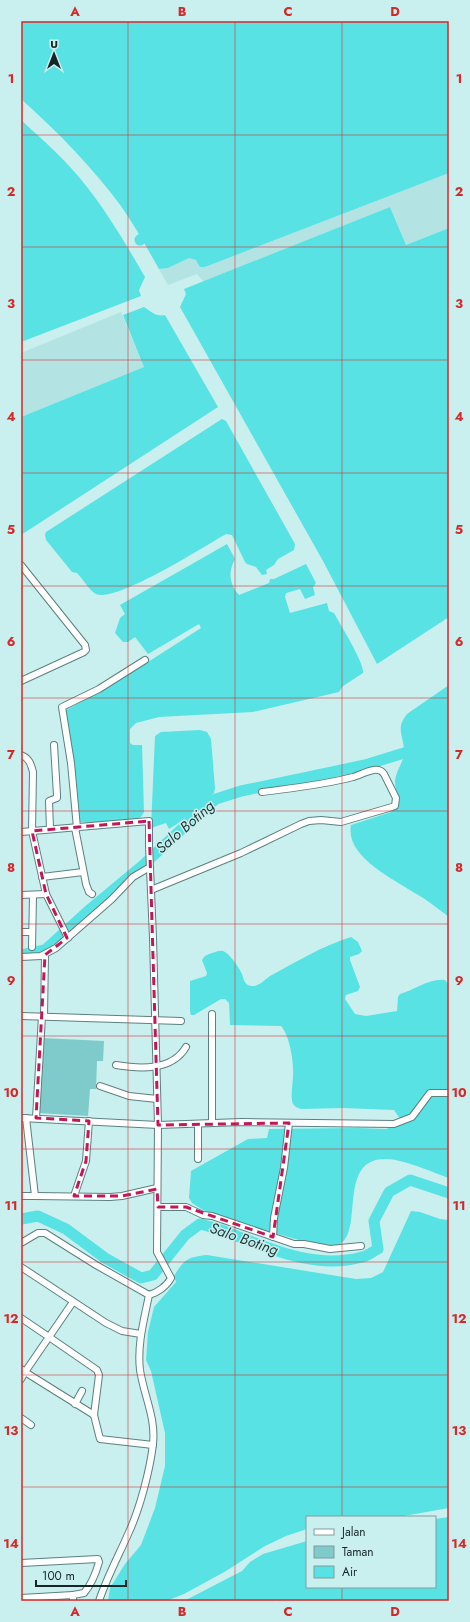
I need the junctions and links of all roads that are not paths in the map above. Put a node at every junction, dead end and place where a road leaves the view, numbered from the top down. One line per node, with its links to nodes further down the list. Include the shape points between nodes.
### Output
1 (21, 565): 3 (street, via 85,645 86,650)
2 (145, 660): 7 (street, via 99,689 62,707)
3 (21, 681)
4 (54, 745): 8 (street, via 57,798 49,801)
5 (21, 755): 9 (street, via 31,764 33,772)
6 (262, 792): 14 (street, via 340,781 376,770 384,774 396,803 392,807 341,822 309,821)
7 (76, 828): 8 (street); 11 (street, via 149,821); 12 (street)
8 (50, 829): 9 (street)
9 (32, 831): 10 (street); 13 (street)
10 (21, 832)
11 (150, 866): 14 (street); 21 (street, via 133,877 112,899)
12 (83, 872): 13 (street); 16 (street, via 88,890)
13 (42, 877): 15 (street)
14 (151, 890): 28 (street)
15 (46, 894): 18 (street); 21 (street)
16 (92, 894)
17 (21, 895): 18 (street)
18 (33, 895): 20 (street)
19 (21, 932): 20 (street)
20 (31, 932): 22 (street)
21 (67, 937): 23 (street)
22 (32, 946)
23 (45, 955): 24 (street); 27 (street)
24 (21, 957)
25 (212, 1014): 39 (street)
26 (21, 1016): 27 (street)
27 (43, 1016): 28 (street); 37 (street)
28 (155, 1021): 29 (street); 32 (street)
29 (181, 1021)
30 (186, 1047): 32 (street, via 178,1057)
31 (116, 1065): 32 (street, via 132,1068)
32 (155, 1067): 35 (street)
33 (100, 1086): 35 (street, via 129,1096)
34 (449, 1093): 40 (street, via 430,1092 412,1117 394,1124)
35 (157, 1099): 42 (street)
36 (23, 1118): 37 (street); 46 (street)
37 (36, 1118): 38 (street)
38 (90, 1121): 42 (street); 47 (street, via 86,1161)
39 (212, 1123): 40 (street); 41 (street)
40 (288, 1123): 49 (street)
41 (198, 1124): 42 (street); 43 (street)
42 (158, 1125): 44 (street)
43 (198, 1159)
44 (157, 1188): 47 (street, via 122,1196); 48 (street)
45 (21, 1196): 46 (street)
46 (35, 1196): 47 (street)
47 (74, 1196)
48 (158, 1207): 49 (street, via 186,1208); 53 (street, via 158,1255 171,1278 157,1292)
49 (273, 1237): 51 (street, via 294,1244 325,1249)
50 (21, 1243): 53 (street, via 38,1233 45,1233)
51 (361, 1246)
52 (21, 1267): 54 (street)
53 (149, 1295): 56 (street)
54 (73, 1302): 56 (street, via 114,1328); 57 (street)
55 (21, 1318): 57 (street)
56 (141, 1334): 65 (street, via 140,1371 153,1422)
57 (49, 1337): 58 (street); 62 (street, via 98,1370)
58 (23, 1371): 59 (street); 61 (street)
59 (21, 1379)
60 (82, 1392): 61 (street)
61 (74, 1404): 62 (street)
62 (94, 1415): 65 (street, via 100,1439)
63 (21, 1418): 64 (street)
64 (31, 1425)
65 (153, 1445): 69 (street, via 134,1519)
66 (21, 1563): 68 (street, via 98,1559 88,1589)
67 (21, 1598): 68 (street)
68 (73, 1598)
69 (99, 1601)

